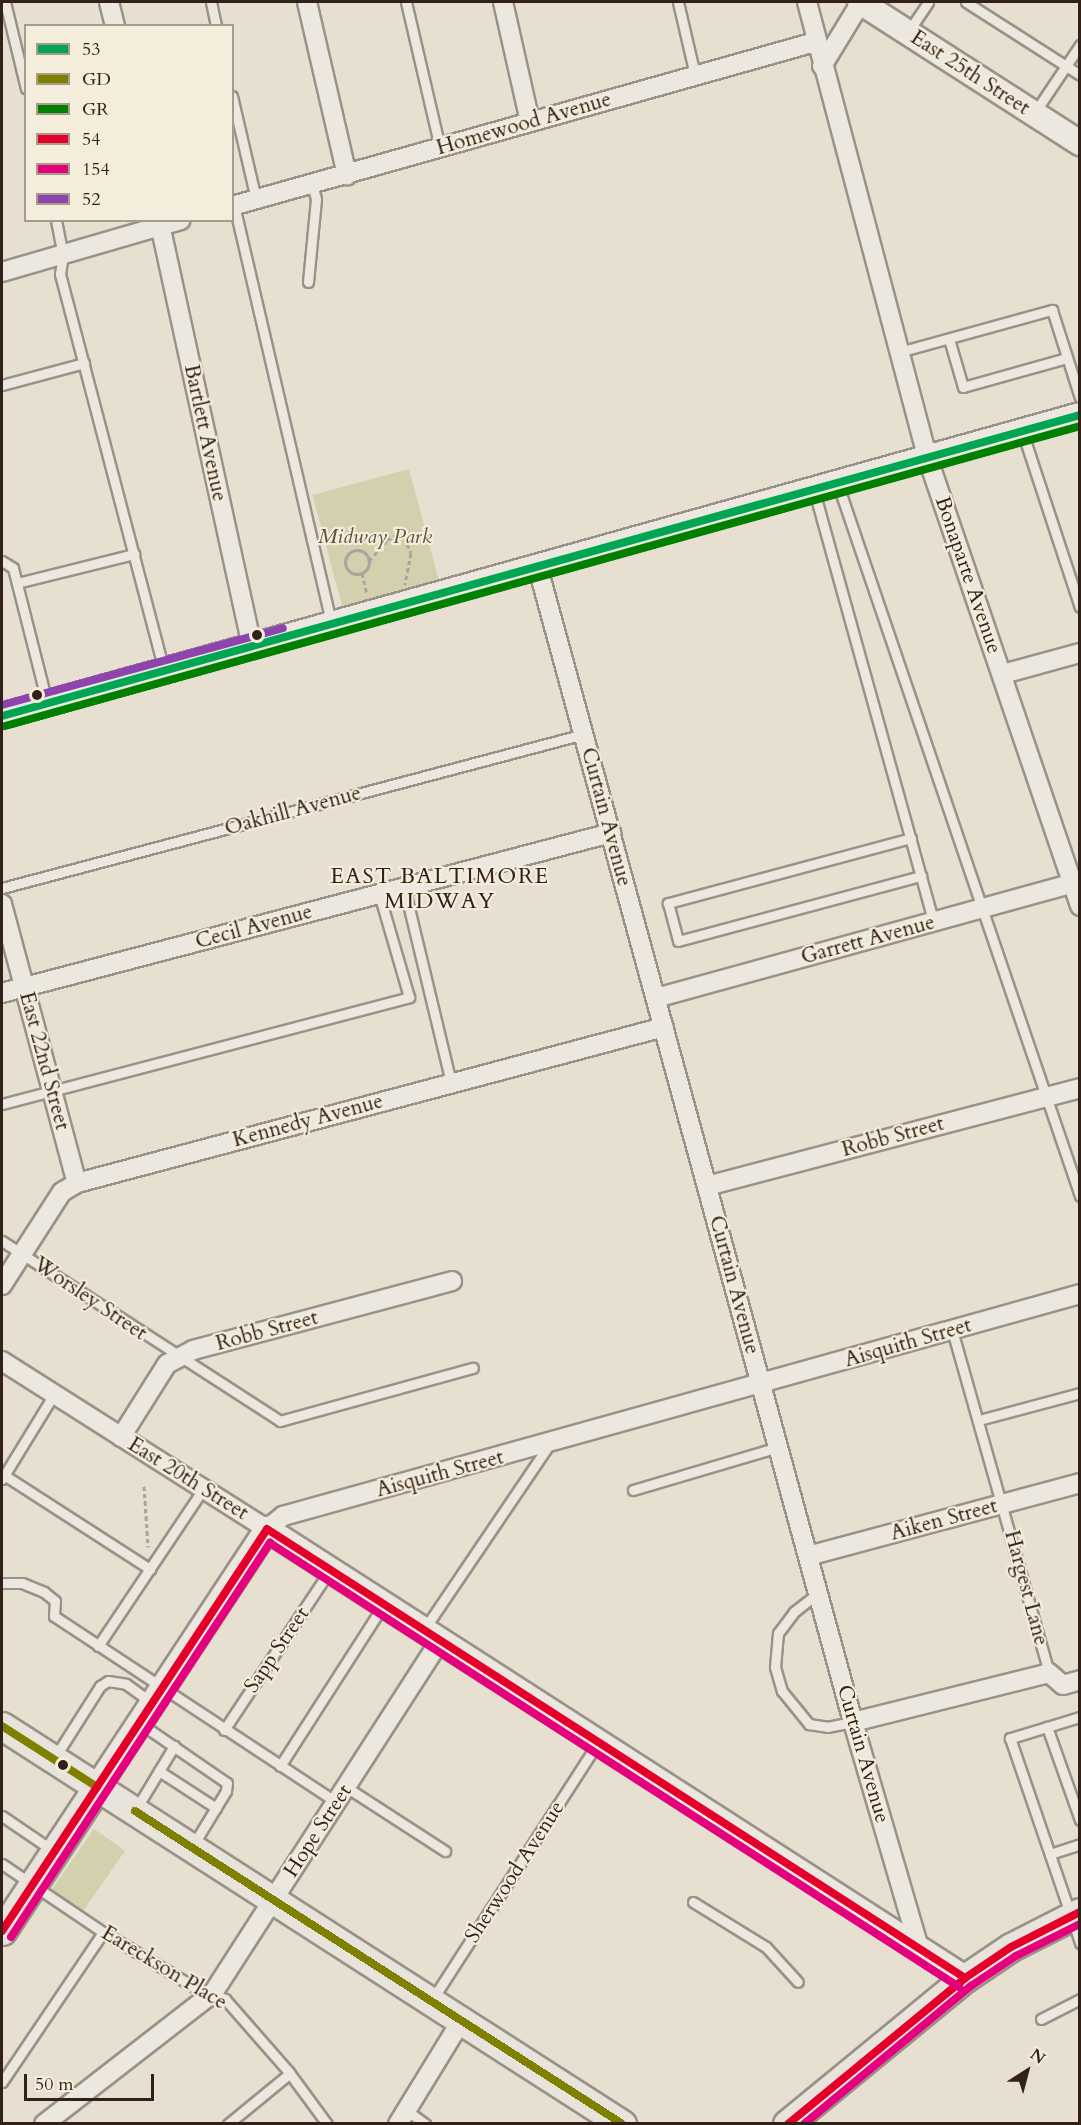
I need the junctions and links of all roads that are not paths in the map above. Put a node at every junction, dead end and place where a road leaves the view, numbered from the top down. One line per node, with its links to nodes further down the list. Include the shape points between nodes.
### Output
1 (6, 2): 21 (lane)
2 (110, 2): 12 (street)
3 (211, 2): 13 (lane)
4 (307, 2): 27 (street)
5 (406, 2): 26 (lane)
6 (503, 2): 24 (street)
7 (678, 2): 19 (lane)
8 (807, 2): 15 (street, Bonaparte Avenue)
9 (861, 2): 14 (street, East 25th Street); 17 (street)
10 (928, 2): 14 (lane)
11 (966, 2): 18 (lane)
12 (115, 24)
13 (216, 24)
14 (908, 33): 23 (street, East 25th Street)
15 (815, 42): 17 (street, Bonaparte Avenue); 19 (street, Homewood Avenue)
16 (1080, 45): 18 (lane)
17 (822, 66): 38 (street, Bonaparte Avenue)
18 (1065, 66): 20 (lane); 23 (lane)
19 (695, 75): 24 (street, Homewood Avenue)
20 (1080, 75)
21 (24, 80)
22 (234, 105): 29 (lane)
23 (1034, 114): 25 (street, East 25th Street)
24 (530, 122): 26 (street, Homewood Avenue)
25 (1080, 144)
26 (440, 148): 27 (street, Homewood Avenue)
27 (347, 175): 28 (street, Homewood Avenue)
28 (312, 184): 29 (street, Homewood Avenue); 36 (lane, via 316,199)
29 (256, 199): 30 (street, Homewood Avenue)
30 (234, 206)
31 (234, 210): 53 (lane)
32 (56, 222): 34 (lane)
33 (159, 224): 34 (street); 54 (street, Bartlett Avenue)
34 (63, 255): 35 (street); 40 (lane, via 60,274)
35 (2, 272)
36 (308, 282)
37 (949, 339): 38 (lane); 39 (lane, via 1052,310); 39 (lane, via 963,387)
38 (899, 352): 45 (street, Bonaparte Avenue)
39 (1067, 358): 42 (lane)
40 (84, 363): 41 (lane); 48 (lane)
41 (2, 385)
42 (1080, 398)
43 (1080, 415): 44 (street)
44 (1022, 431): 45 (street); 52 (lane)
45 (928, 459): 46 (street); 57 (street, Bonaparte Avenue)
46 (838, 485): 47 (street); 70 (lane)
47 (814, 491): 50 (street); 62 (lane)
48 (134, 554): 51 (lane); 56 (lane)
49 (2, 561): 51 (lane, via 13,568)
50 (538, 568): 53 (street); 60 (street, Curtain Avenue)
51 (17, 583): 58 (lane)
52 (1080, 607)
53 (332, 625): 54 (street)
54 (252, 646): 56 (street)
55 (1080, 652): 57 (street)
56 (164, 670): 58 (street)
57 (1003, 674): 64 (street, Bonaparte Avenue)
58 (47, 702): 59 (street)
59 (2, 716)
60 (584, 734): 61 (street, Curtain Avenue); 66 (lane, Oakhill Avenue)
61 (611, 833): 65 (street, Cecil Avenue); 74 (street, Curtain Avenue)
62 (911, 838): 63 (lane); 63 (lane, via 668,903 678,941)
63 (921, 876): 71 (lane)
64 (1076, 882): 69 (street, Bonaparte Avenue); 70 (street, Garrett Avenue)
65 (404, 887): 67 (street, Cecil Avenue); 76 (lane)
66 (2, 888)
67 (380, 894): 72 (street, Cecil Avenue); 78 (lane, via 409,997)
68 (2, 904): 72 (street, East 22nd Street)
69 (1080, 906)
70 (983, 908): 71 (street, Garrett Avenue); 79 (lane)
71 (933, 921): 74 (street, Garrett Avenue)
72 (24, 987): 73 (street, Cecil Avenue); 78 (street, East 22nd Street)
73 (2, 993)
74 (656, 998): 75 (street, Curtain Avenue)
75 (664, 1027): 76 (street, Kennedy Avenue); 82 (street, Curtain Avenue)
76 (451, 1083): 81 (street, Kennedy Avenue)
77 (1080, 1088): 79 (street, Robb Street)
78 (52, 1090): 80 (lane); 81 (street, East 22nd Street)
79 (1049, 1096): 82 (street, Robb Street); 83 (lane)
80 (2, 1104)
81 (77, 1183): 85 (street, Kennedy Avenue, via 62,1192)
82 (707, 1186): 93 (street, Curtain Avenue)
83 (1080, 1196)
84 (2, 1240): 85 (lane, Worsley Street)
85 (22, 1254): 87 (street, Kennedy Avenue); 90 (lane, Worsley Street)
86 (452, 1281): 90 (street, Robb Street)
87 (2, 1285)
88 (1080, 1293): 89 (street, Aisquith Street)
89 (952, 1330): 93 (street, Aisquith Street); 96 (lane, Hargest Lane)
90 (178, 1357): 92 (lane, Worsley Street, via 280,1421); 97 (street, via 166,1365)
91 (2, 1361): 95 (street, East 20th Street)
92 (472, 1368)
93 (761, 1385): 98 (street, Aisquith Street); 99 (street, Curtain Avenue)
94 (1080, 1393): 96 (lane)
95 (54, 1394): 97 (street, East 20th Street); 100 (lane)
96 (979, 1420): 104 (lane, Hargest Lane)
97 (121, 1437): 102 (street, East 20th Street)
98 (549, 1444): 105 (street, Aisquith Street, via 283,1516); 112 (lane, Hope Street)
99 (778, 1447): 103 (lane); 106 (street, Curtain Avenue)
100 (3, 1477): 107 (lane)
101 (1080, 1483): 104 (street, Aiken Street)
102 (203, 1489): 105 (street, East 20th Street); 107 (lane)
103 (633, 1490)
104 (1003, 1504): 106 (street, Aiken Street); 114 (lane, Hargest Lane)
105 (267, 1529): 108 (street, East 20th Street); 116 (street, Aisquith Street)
106 (808, 1556): 110 (street, Curtain Avenue)
107 (150, 1569): 113 (lane)
108 (330, 1570): 111 (street, East 20th Street); 121 (lane, Sapp Street)
109 (2, 1582): 113 (lane, via 22,1583 44,1592 55,1601 54,1617)
110 (818, 1593): 118 (street, Curtain Avenue); 118 (lane, via 794,1612 778,1633 775,1667 782,1690 809,1724 828,1727)
111 (384, 1604): 112 (street, East 20th Street); 125 (lane)
112 (432, 1635): 122 (street, East 20th Street); 128 (street, Hope Street)
113 (98, 1646): 116 (lane)
114 (1049, 1673): 115 (street, via 1063,1685); 118 (street)
115 (1080, 1680)
116 (151, 1705): 121 (lane); 123 (lane); 124 (lane, via 126,1684 108,1681 100,1686); 127 (street, Aisquith Street)
117 (1080, 1717): 120 (lane)
118 (853, 1722): 146 (street, Curtain Avenue)
119 (2, 1726): 124 (main road)
120 (1047, 1726): 132 (lane); 137 (lane, via 1010,1738)
121 (224, 1730): 125 (lane)
122 (599, 1742): 146 (street, East 20th Street); 151 (lane, Sherwood Avenue)
123 (174, 1746): 126 (lane); 129 (lane, via 227,1783)
124 (54, 1759): 127 (main road)
125 (280, 1766): 128 (lane)
126 (159, 1771): 129 (lane); 130 (lane)
127 (97, 1787): 130 (main road); 136 (main road, Aisquith Street)
128 (341, 1795): 135 (lane); 140 (street, Hope Street)
129 (216, 1808): 134 (lane)
130 (135, 1811): 134 (main road)
131 (2, 1816): 136 (lane)
132 (1080, 1820)
133 (1080, 1844): 137 (lane)
134 (191, 1847): 140 (main road)
135 (445, 1851)
136 (54, 1852): 139 (main road, Aisquith Street)
137 (1050, 1854): 142 (lane)
138 (2, 1864): 139 (lane, Eareckson Place)
139 (32, 1885): 143 (main road, Aisquith Street); 144 (lane, Eareckson Place)
140 (273, 1900): 149 (street, Hope Street); 151 (main road)
141 (693, 1902): 148 (lane, via 766,1947)
142 (1076, 1913): 145 (lane); 147 (main road, via 1011,1947)
143 (2, 1931)
144 (103, 1932): 149 (lane, Eareckson Place, via 199,1990); 155 (lane)
145 (1080, 1943)
146 (919, 1948): 147 (street)
147 (965, 1978): 162 (main road)
148 (798, 1982)
149 (213, 1993): 154 (lane, Eareckson Place, via 225,1999); 157 (street, Hope Street)
150 (1080, 1999): 152 (lane)
151 (431, 2002): 153 (main road)
152 (1041, 2019)
153 (461, 2021): 156 (street); 161 (main road)
154 (290, 2073): 158 (lane); 159 (lane, Eareckson Place)
155 (2, 2082)
156 (402, 2117): 160 (lane)
157 (45, 2123)
158 (228, 2124)
159 (327, 2124)
160 (425, 2124)
161 (622, 2124)
162 (787, 2124)

